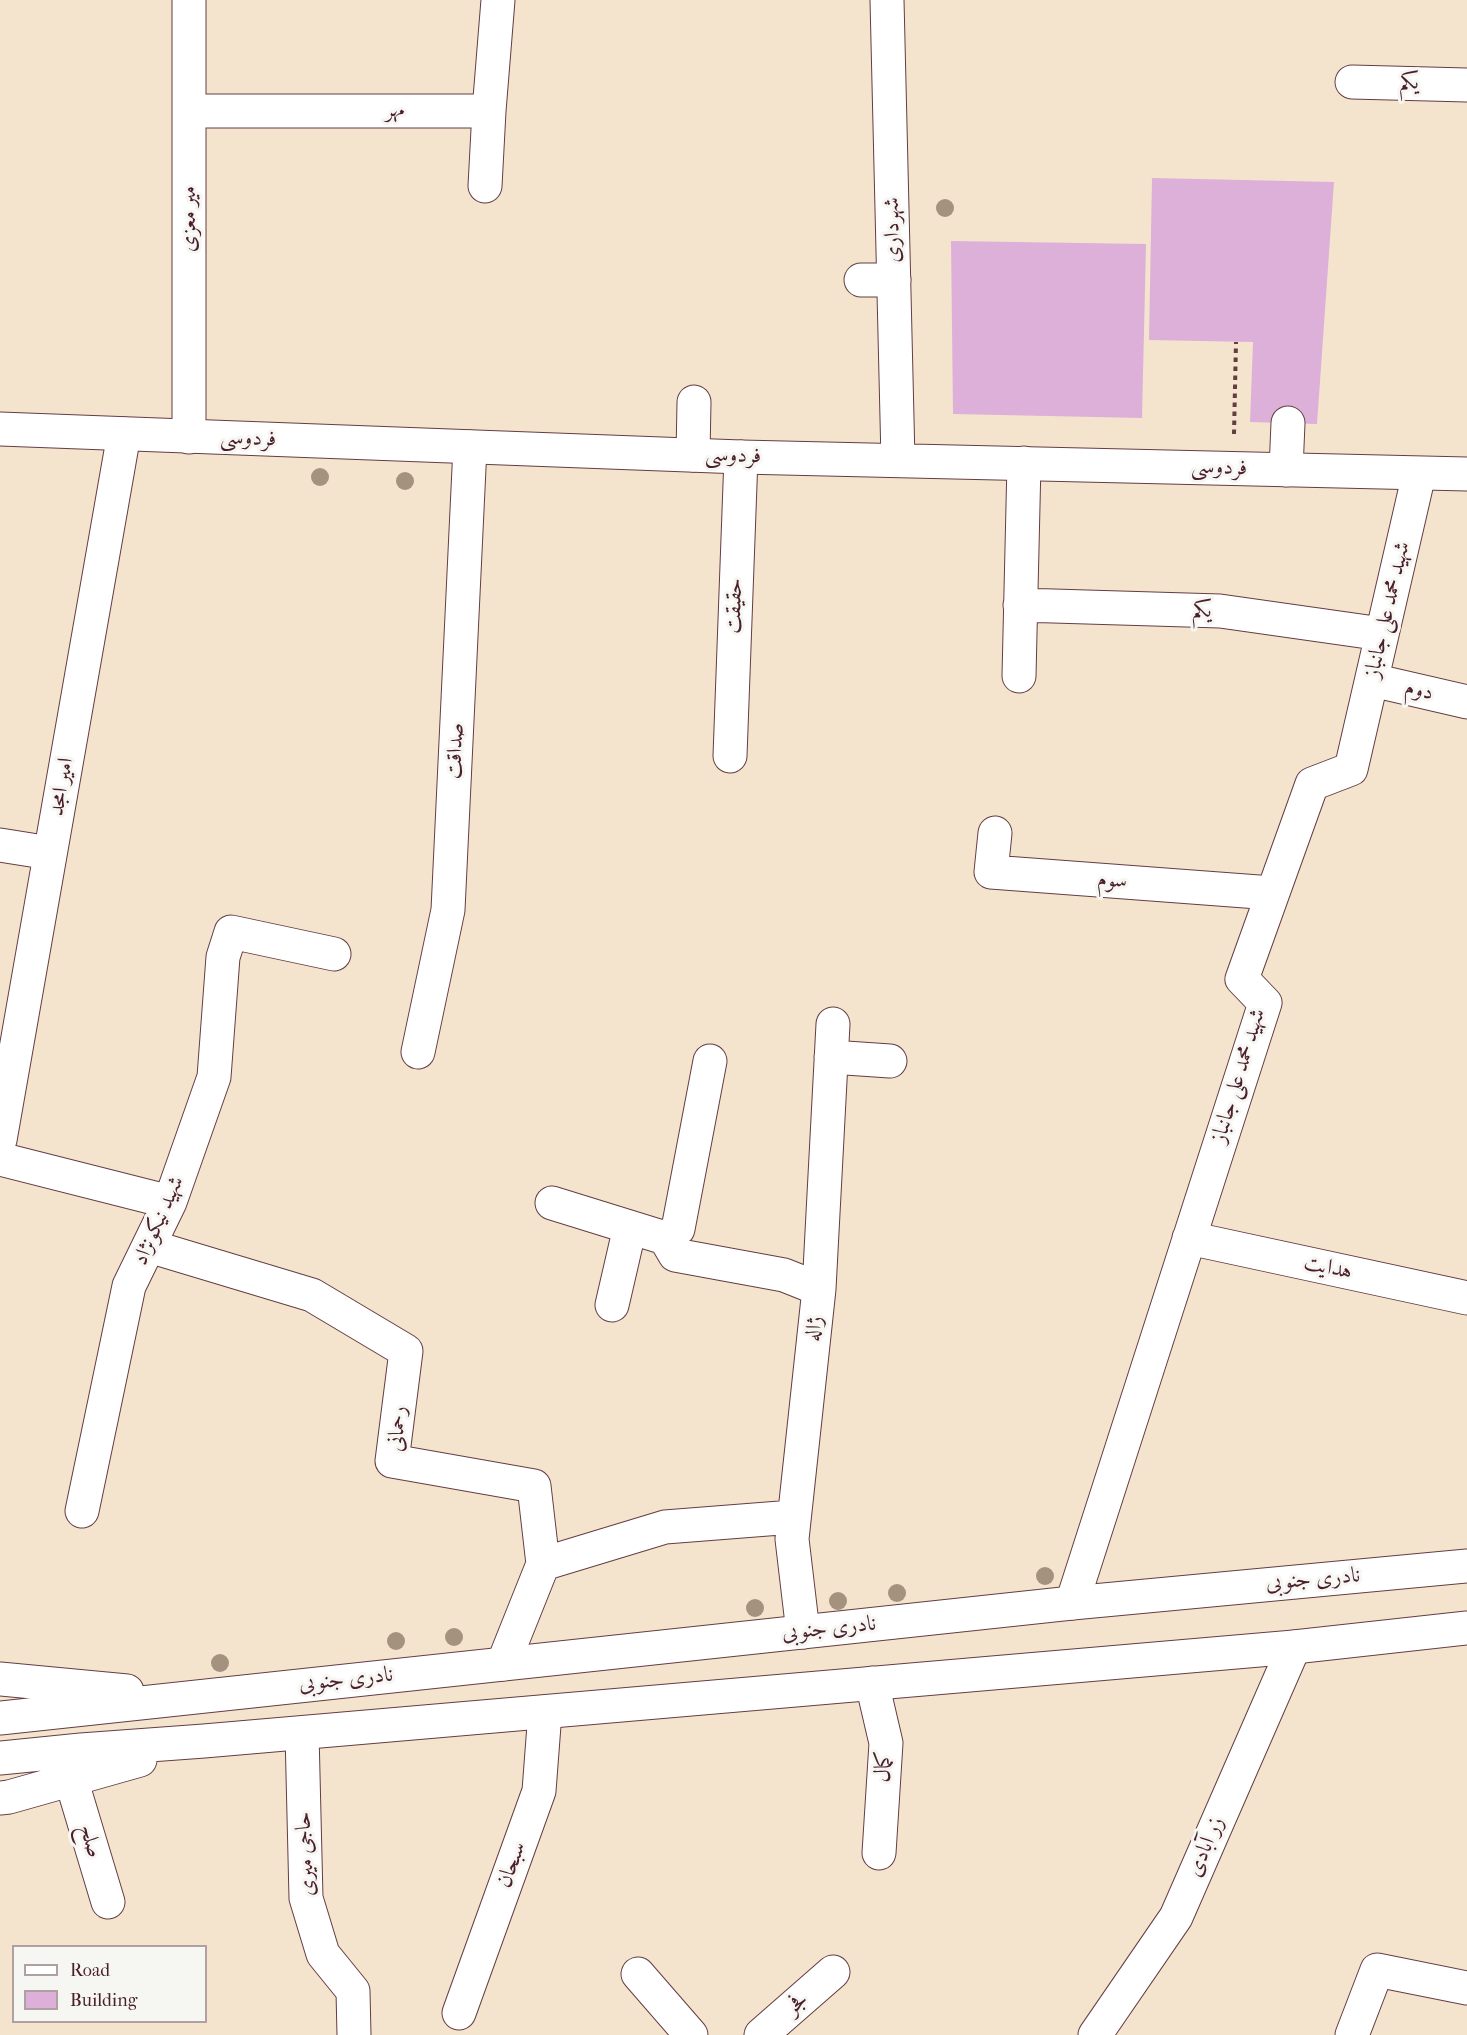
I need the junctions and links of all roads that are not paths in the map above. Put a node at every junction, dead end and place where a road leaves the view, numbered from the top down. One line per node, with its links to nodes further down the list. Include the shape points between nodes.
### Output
1 (189, 0): 6 (main road, میر معزی)
2 (498, 0): 7 (main road)
3 (887, 0): 10 (main road, شهرداری)
4 (1352, 82): 5 (main road, یکم)
5 (1467, 85)
6 (190, 111): 7 (main road, مهر); 15 (main road, میر معزی)
7 (489, 111): 8 (main road)
8 (484, 186)
9 (861, 280): 10 (main road)
10 (894, 280): 19 (main road, شهرداری)
11 (694, 402): 17 (main road)
12 (1288, 423): 21 (main road)
13 (0, 429): 14 (main road, فردوسی)
14 (124, 434): 15 (main road, فردوسی); 32 (main road, امیر امجد)
15 (189, 437): 16 (main road, فردوسی)
16 (470, 447): 17 (main road, فردوسی); 36 (main road, صداقت, via 448,910)
17 (693, 455): 18 (main road, فردوسی)
18 (741, 457): 19 (main road, فردوسی); 29 (main road, حقیقت)
19 (897, 460): 20 (main road, فردوسی)
20 (1024, 463): 21 (main road, فردوسی); 24 (main road)
21 (1286, 470): 22 (main road, فردوسی)
22 (1419, 474): 23 (main road, فردوسی); 25 (main road, شهید محمد علی جانباز)
23 (1467, 474)
24 (1020, 605): 25 (main road, یکم, via 1220,611); 26 (main road)
25 (1382, 634): 27 (main road, شهید محمد علی جانباز)
26 (1018, 676)
27 (1372, 680): 28 (main road, دوم); 33 (main road, شهید محمد علی جانباز, via 1351,769 1312,784)
28 (1467, 702)
29 (730, 756)
30 (995, 833): 33 (main road, سوم, via 991,872)
31 (0, 844): 32 (main road)
32 (50, 853): 40 (main road, امیر امجد)
33 (1272, 893): 46 (main road, شهید محمد علی جانباز, via 1242,979 1264,1003)
34 (334, 954): 42 (main road, شهید نیکونژاد, via 231,932 223,957 214,1077)
35 (833, 1024): 37 (main road, ژاله)
36 (418, 1052)
37 (831, 1057): 38 (main road); 48 (main road, ژاله)
38 (890, 1061)
39 (710, 1062): 45 (main road, via 678,1229)
40 (0, 1140)
41 (0, 1159): 42 (main road)
42 (170, 1202): 47 (main road, شهید نیکونژاد)
43 (552, 1203): 44 (main road)
44 (630, 1227): 45 (main road); 50 (main road)
45 (665, 1238): 48 (main road, via 675,1255 784,1275)
46 (1189, 1238): 49 (main road, هدایت); 55 (main road, شهید محمد علی جانباز)
47 (148, 1246): 51 (main road, شهید نیکونژاد, via 129,1286); 53 (main road, رحمانی, via 312,1295 406,1351 392,1461 534,1486)
48 (819, 1289): 52 (main road, ژاله)
49 (1467, 1298)
50 (612, 1305)
51 (82, 1511)
52 (793, 1517): 53 (main road, via 665,1527); 57 (main road, ژاله)
53 (543, 1564): 59 (main road, رحمانی)
54 (1467, 1566): 55 (main road, نادری جنوبی)
55 (1072, 1603): 57 (main road, نادری جنوبی)
56 (1467, 1628): 58 (main road)
57 (803, 1632): 59 (main road, نادری جنوبی)
58 (1294, 1647): 61 (main road); 79 (main road, زر آبادی, via 1176,1917)
59 (503, 1664): 62 (main road, نادری جنوبی)
60 (0, 1679): 62 (main road, نادری جنوبی)
61 (872, 1683): 63 (main road); 70 (main road, کمال, via 886,1743)
62 (191, 1697): 64 (main road, نادری جنوبی)
63 (544, 1712): 65 (main road); 75 (main road, سبحان, via 539,1791)
64 (0, 1718)
65 (302, 1733): 66 (main road); 76 (main road, حاجی میری, via 306,1898 323,1954 353,1991)
66 (204, 1741): 67 (main road); 68 (main road)
67 (0, 1758)
68 (71, 1779): 69 (main road); 71 (main road, صلح)
69 (0, 1798)
70 (879, 1853)
71 (108, 1902)
72 (833, 1972): 78 (main road, فجر)
73 (638, 1974): 77 (main road)
74 (1467, 1988): 80 (main road, via 1377,1970)
75 (459, 2013)
76 (354, 2035)
77 (691, 2035)
78 (761, 2035)
79 (1095, 2035)
80 (1352, 2035)

